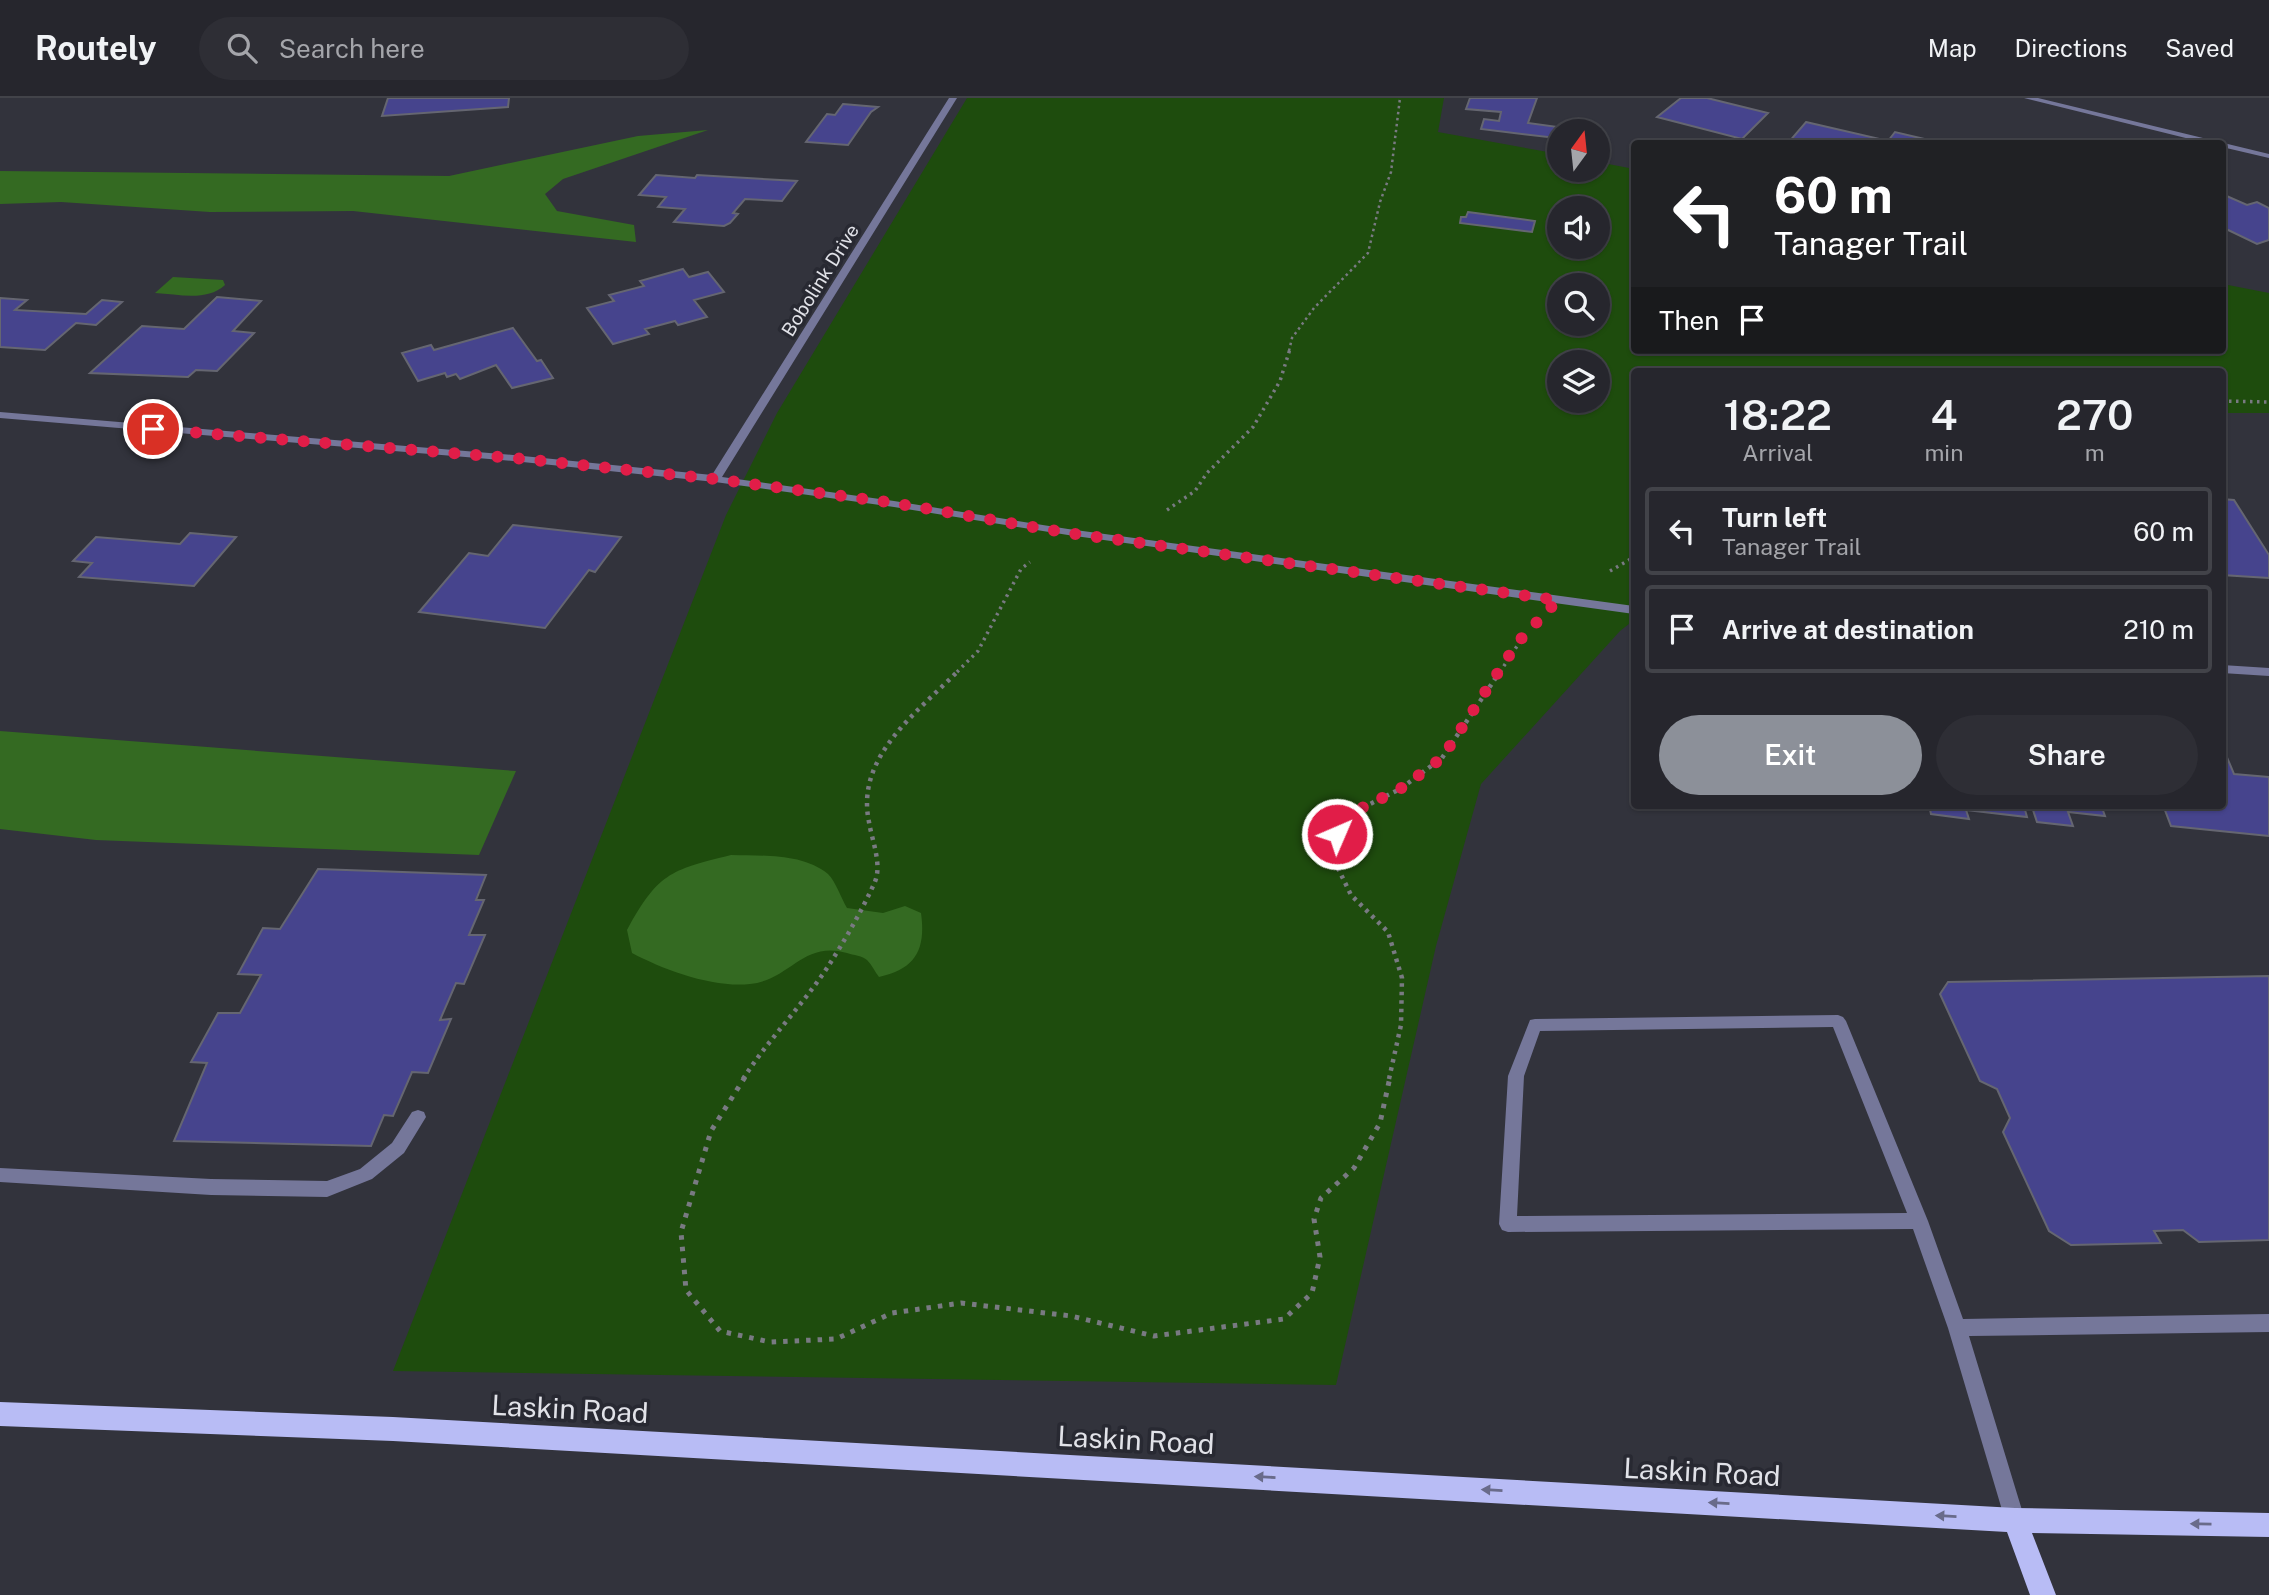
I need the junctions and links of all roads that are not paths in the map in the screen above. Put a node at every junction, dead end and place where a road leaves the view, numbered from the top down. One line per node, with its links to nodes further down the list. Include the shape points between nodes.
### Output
1 (953, 98): 7 (street, Bobolink Drive)
2 (2028, 98): 3 (street)
3 (2205, 140)
4 (2226, 145): 5 (street)
5 (2269, 156)
6 (0, 415): 7 (street)
7 (715, 479): 8 (street, via 1068,533)
8 (1631, 610)
9 (2226, 669): 10 (street)
10 (2269, 672)
11 (418, 1117): 12 (street, via 398,1148 366,1174 327,1189)
12 (0, 1175)
13 (1919, 1221): 13 (street, via 1838,1021 1535,1025 1516,1076 1508,1224); 15 (street)
14 (2269, 1323): 15 (street)
15 (1958, 1328): 17 (street)
16 (0, 1414): 17 (main road, Laskin Road, one-way to 16, via 407,1429)
17 (2015, 1520): 18 (main road, Laskin Road, one-way to 17); 19 (main road)
18 (2269, 1525)
19 (2043, 1595)

